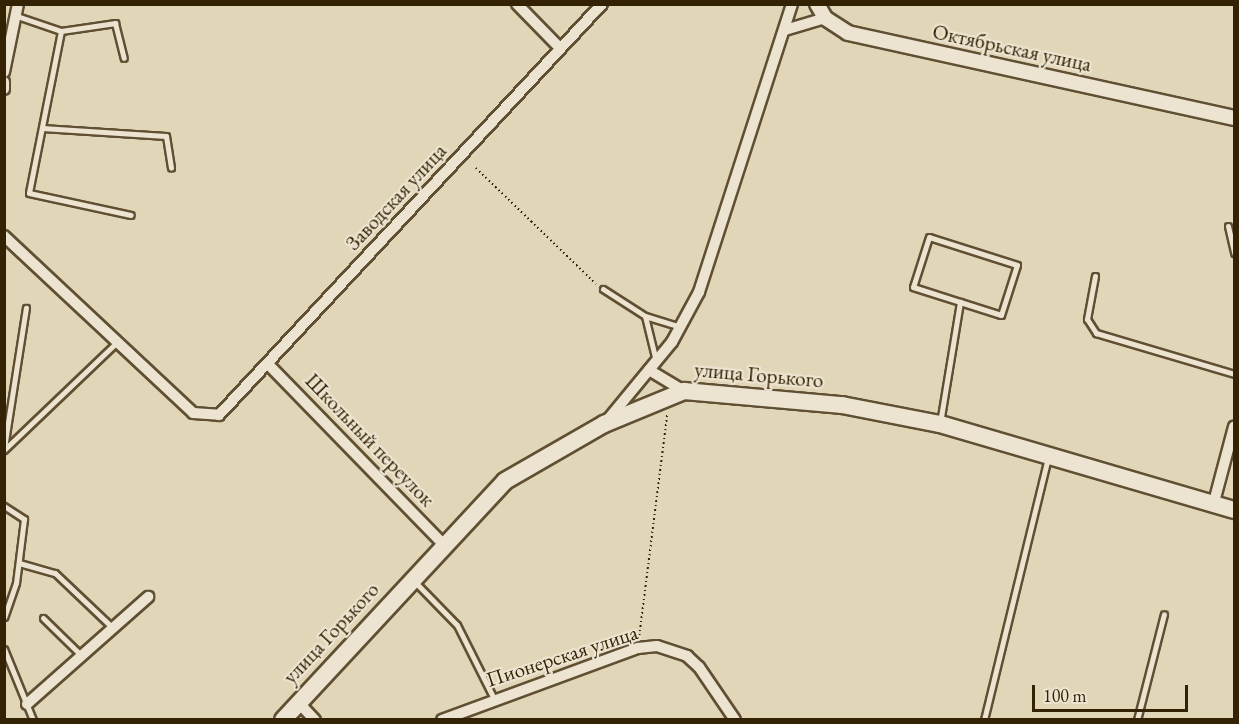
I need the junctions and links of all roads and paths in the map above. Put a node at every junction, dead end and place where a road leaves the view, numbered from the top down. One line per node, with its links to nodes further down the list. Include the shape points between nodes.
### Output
1 (517, 4): 9 (street)
2 (602, 4): 9 (street, Заводская улица)
3 (792, 4): 7 (street)
4 (817, 4): 6 (street)
5 (17, 10): 8 (lane); 11 (street)
6 (825, 18): 7 (street); 14 (street, Октябрьская улица, via 848,33)
7 (785, 30): 27 (street, via 699,292)
8 (61, 31): 10 (lane, via 115,23); 15 (lane)
9 (560, 48): 29 (street, Заводская улица)
10 (124, 58)
11 (4, 72)
12 (4, 82): 13 (street)
13 (4, 89)
14 (1234, 118)
15 (42, 128): 16 (lane, via 166,136); 18 (lane, via 29,194)
16 (171, 168)
17 (476, 168): 23 (path, via 537,223 573,266)
18 (131, 215)
19 (1228, 226): 21 (lane)
20 (4, 236): 28 (street)
21 (1234, 254)
22 (1095, 276): 31 (lane, via 1087,319 1096,333)
23 (603, 289): 26 (lane)
24 (960, 302): 24 (lane, via 1001,315 1017,265 929,237 913,287); 34 (lane)
25 (26, 308): 36 (lane)
26 (645, 316): 27 (lane); 30 (lane)
27 (681, 327): 30 (street)
28 (117, 342): 29 (street, Заводская улица, via 193,413 219,415); 36 (lane)
29 (268, 364): 41 (street, Школьный переулок)
30 (652, 365): 32 (street); 33 (street)
31 (1234, 374)
32 (676, 393): 33 (main road, улица Горького); 34 (main road, улица Горького, via 842,405); 49 (path)
33 (604, 424): 41 (main road, улица Горького, via 505,481)
34 (940, 424): 37 (main road, улица Горького)
35 (1234, 428): 38 (street)
36 (4, 449)
37 (1049, 453): 38 (main road, улица Горького); 60 (lane)
38 (1214, 502): 40 (main road, улица Горького)
39 (4, 506): 42 (lane, via 24,519)
40 (1234, 510)
41 (443, 543): 43 (main road, улица Горького)
42 (19, 563): 46 (lane); 48 (lane, via 56,573)
43 (412, 579): 52 (lane, via 457,625); 53 (main road, улица Горького)
44 (148, 597): 48 (street)
45 (1164, 614): 61 (lane)
46 (4, 617)
47 (43, 618): 51 (lane)
48 (114, 630): 51 (street)
49 (638, 648): 52 (street, Пионерская улица); 59 (street, Пионерская улица, via 671,648 687,656)
50 (4, 649): 54 (lane)
51 (82, 656): 54 (street)
52 (494, 699): 58 (street, Пионерская улица)
53 (298, 702): 56 (main road, улица Горького); 57 (street)
54 (27, 705): 55 (lane)
55 (33, 720)
56 (283, 720)
57 (315, 720)
58 (442, 720)
59 (735, 720)
60 (984, 720)
61 (1137, 720)

